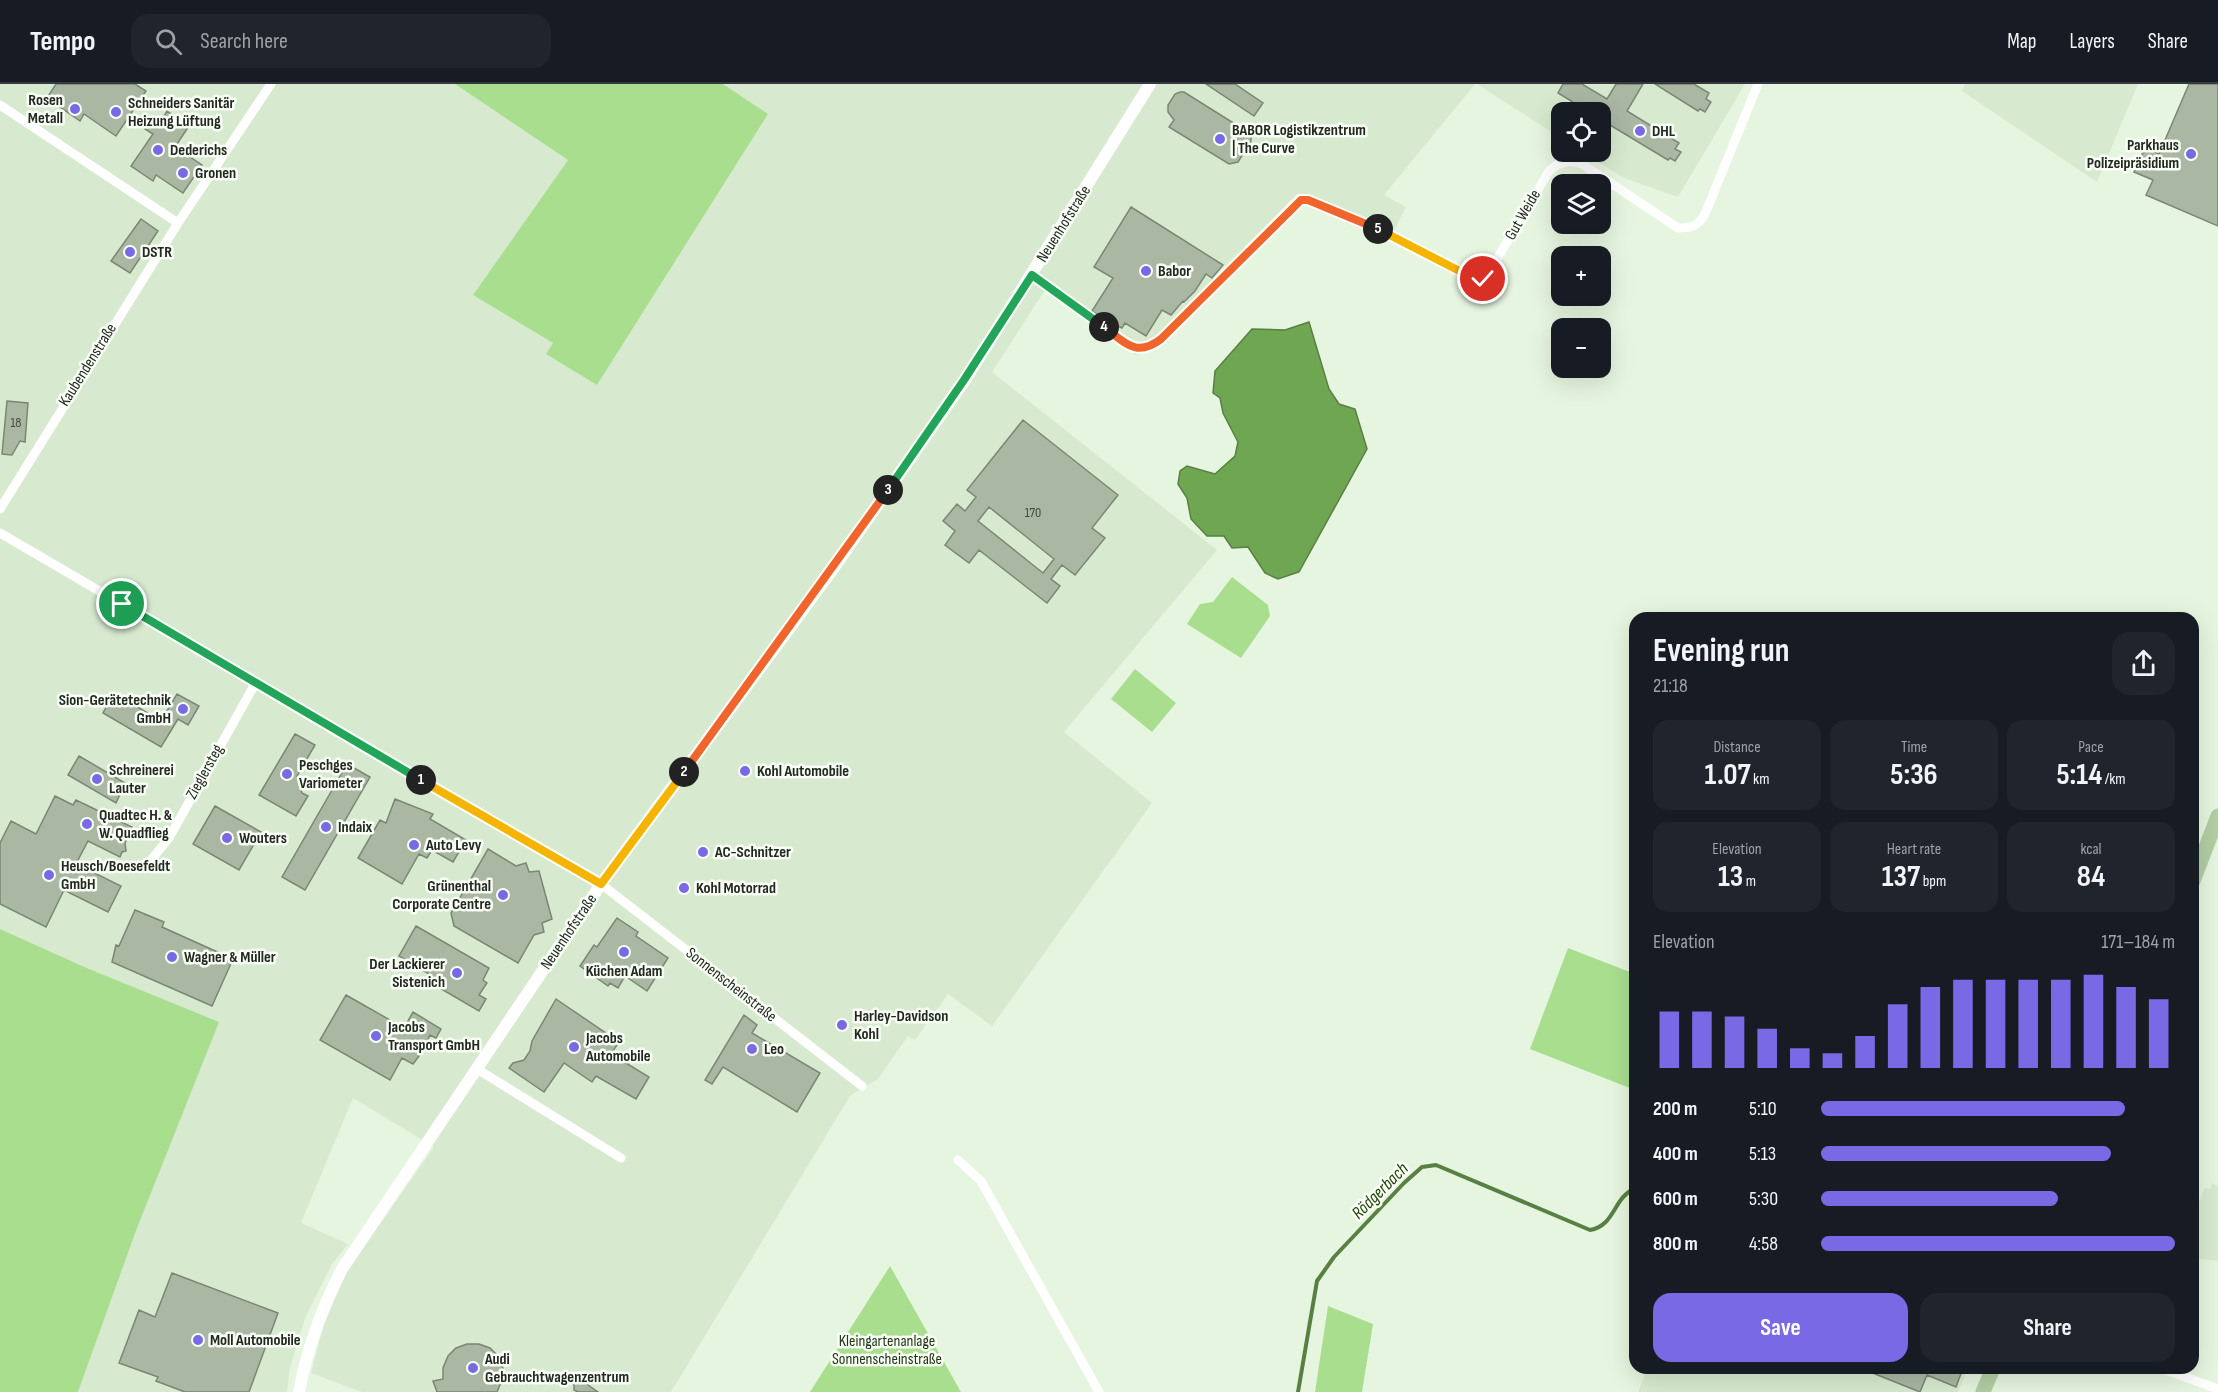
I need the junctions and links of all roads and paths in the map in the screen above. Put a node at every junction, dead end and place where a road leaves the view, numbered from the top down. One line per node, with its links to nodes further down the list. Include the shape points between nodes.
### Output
1 (271, 84): 5 (street, Kaubendenstraße)
2 (1150, 84): 6 (street, Neuenhofstraße)
3 (1758, 84): 6 (street, Gut Weide, via 1706,213 1691,228 1678,228 1582,164 1564,162 1549,171 1488,274 1475,279 1369,225 1301,200 1161,339 1142,350 1132,348)
4 (0, 105): 5 (street)
5 (178, 223): 7 (street, Kaubendenstraße)
6 (1032, 275): 13 (street, Neuenhofstraße, via 830,573)
7 (0, 509)
8 (0, 533): 9 (street, Sonnenscheinstraße)
9 (256, 682): 11 (street, Zieglersteg, via 169,838); 13 (street, Sonnenscheinstraße)
10 (2218, 816): 12 (main road)
11 (151, 860)
12 (2199, 865)
13 (601, 884): 14 (street, Neuenhofstraße); 15 (street, Sonnenscheinstraße)
14 (477, 1069): 16 (street); 21 (street, Neuenhofstraße, via 342,1269 319,1322)
15 (861, 1086)
16 (621, 1158)
17 (958, 1160): 22 (street, via 981,1181)
18 (1990, 1374): 23 (main road)
19 (2178, 1374): 20 (street)
20 (2218, 1389)
21 (299, 1392)
22 (1099, 1392)
23 (1983, 1392)

